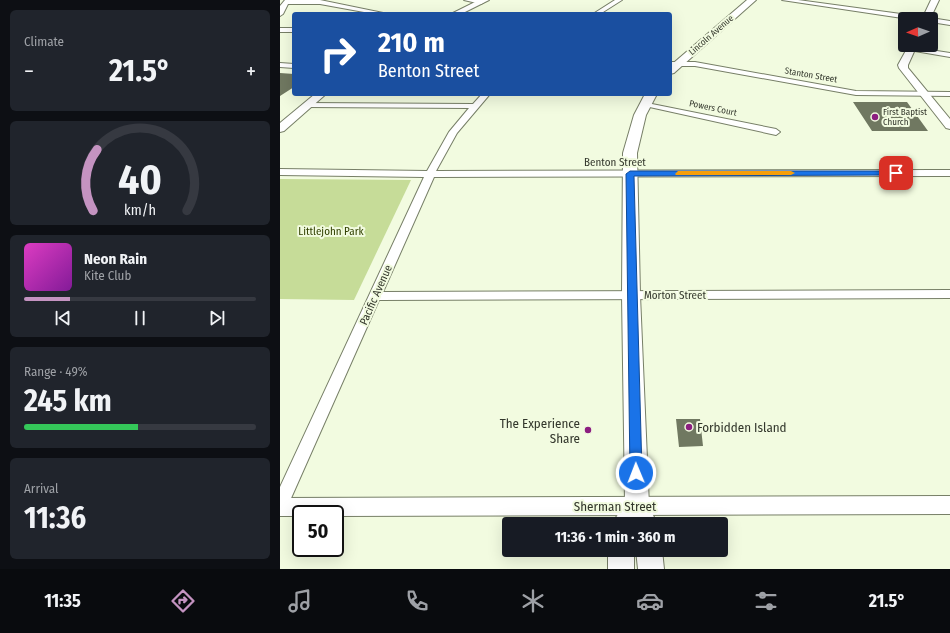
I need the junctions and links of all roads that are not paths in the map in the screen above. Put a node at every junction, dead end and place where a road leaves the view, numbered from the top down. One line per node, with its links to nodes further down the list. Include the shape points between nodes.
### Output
1 (467, 0): 7 (street)
2 (619, 0): 10 (street)
3 (752, 0): 23 (main road, Lincoln Avenue)
4 (785, 0): 13 (street)
5 (935, 0): 11 (street)
6 (288, 1): 8 (street, via 320,2); 12 (street)
7 (483, 1): 9 (street)
8 (373, 12)
9 (459, 12)
10 (599, 12)
11 (928, 12)
12 (280, 14)
13 (898, 15)
14 (938, 21): 15 (street)
15 (950, 23)
16 (280, 30): 17 (street)
17 (292, 30)
18 (909, 52): 24 (street, via 903,64 904,68)
19 (936, 52): 20 (street)
20 (950, 55)
21 (280, 65): 22 (street)
22 (292, 66)
23 (672, 67): 24 (street, Stanton Street, via 695,64 856,93)
24 (923, 94): 25 (street, Stanton Street); 31 (street)
25 (950, 94)
26 (318, 96): 29 (street)
27 (484, 96): 30 (street, Pacific Avenue)
28 (648, 99): 33 (street, Powers Court); 37 (main road, via 634,136 630,153)
29 (307, 105): 30 (street); 32 (street)
30 (474, 106): 36 (street, Pacific Avenue, via 453,132)
31 (950, 126)
32 (280, 130)
33 (776, 132)
34 (280, 172): 36 (street, Benton Street)
35 (950, 173): 37 (street, Benton Street)
36 (430, 174): 37 (street, Benton Street); 40 (street, Pacific Avenue)
37 (630, 174): 39 (main road)
38 (950, 294): 39 (street, Morton Street)
39 (631, 295): 40 (street, Morton Street); 44 (main road)
40 (375, 296): 42 (street, Pacific Avenue)
41 (950, 505): 45 (street, Sherman Street)
42 (280, 506): 43 (street, Sherman Street)
43 (605, 517)
44 (635, 517)
45 (659, 517)
46 (621, 557): 48 (main road)
47 (650, 557): 49 (main road)
48 (621, 569)
49 (651, 569)

